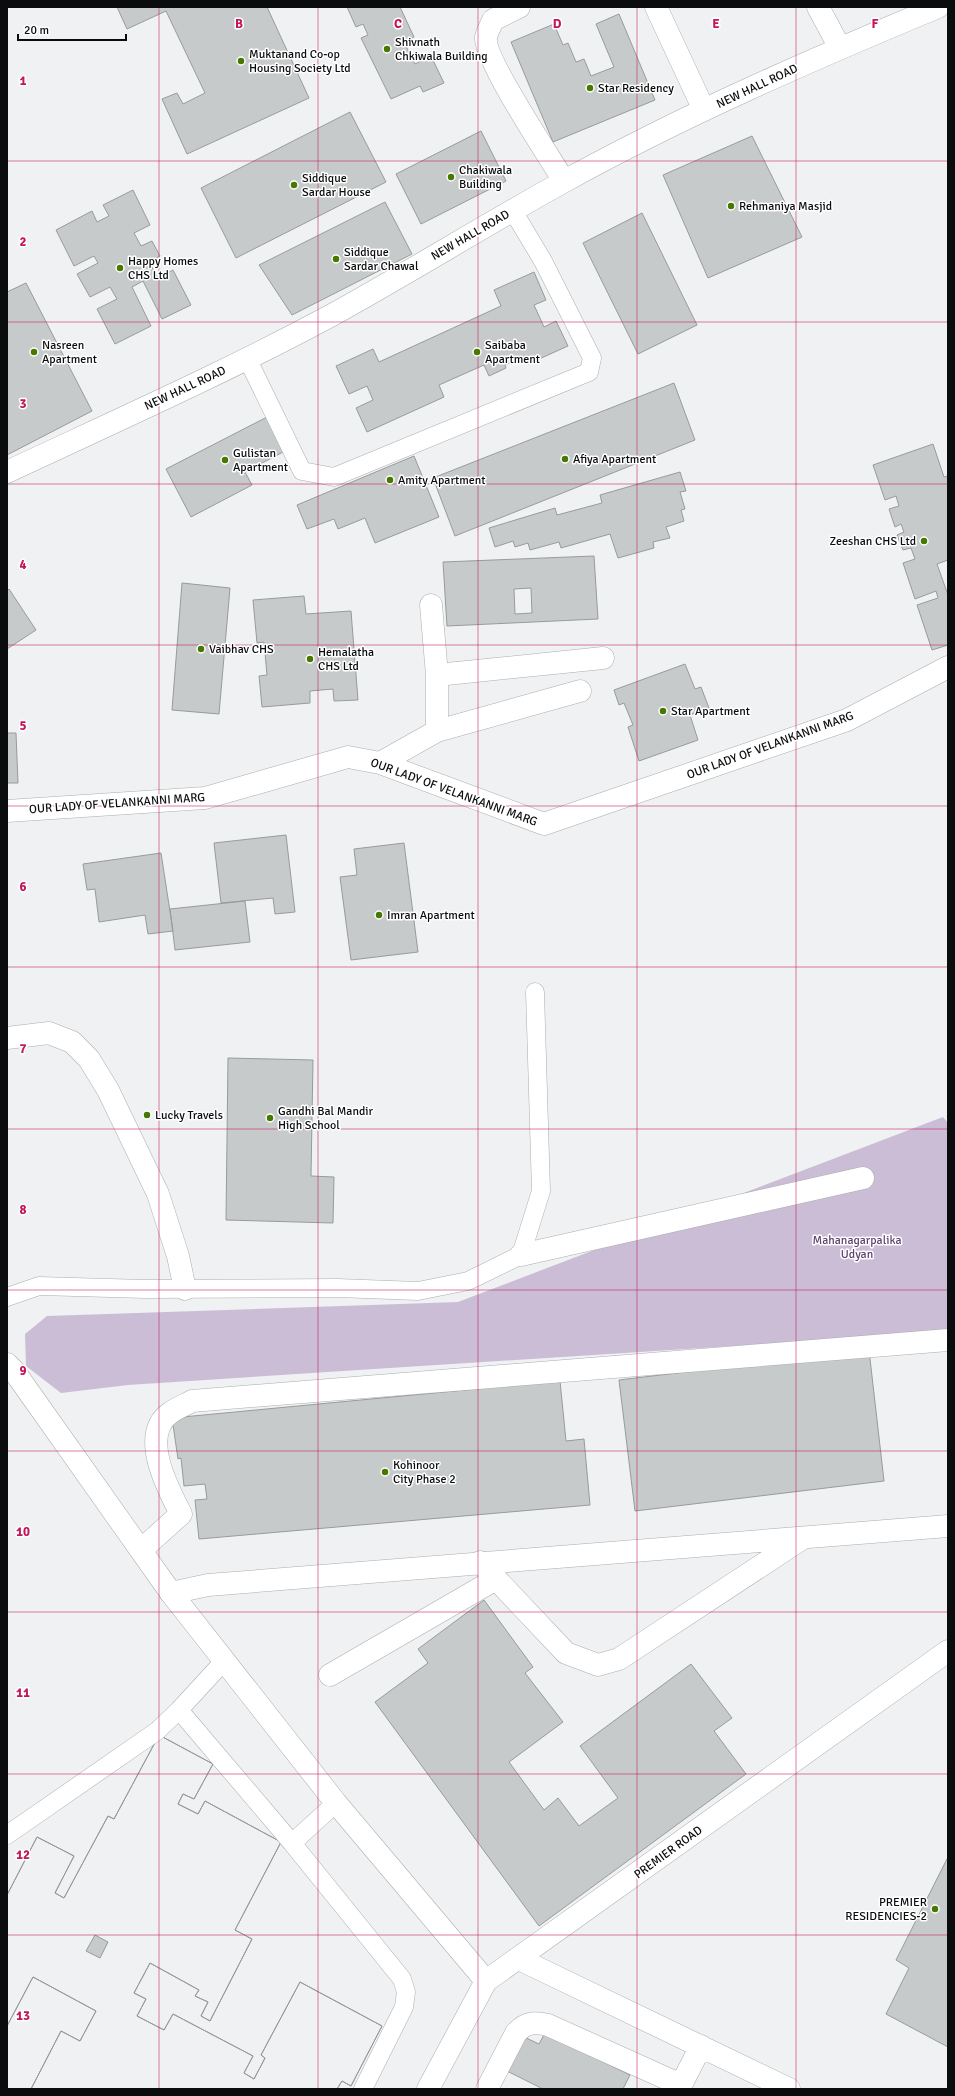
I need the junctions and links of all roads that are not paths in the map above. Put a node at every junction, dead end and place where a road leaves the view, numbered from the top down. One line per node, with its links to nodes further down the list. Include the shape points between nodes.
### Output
1 (519, 7): 7 (street, via 493,20 486,38 492,61)
2 (656, 7): 6 (street)
3 (818, 7): 5 (street)
4 (938, 7): 5 (street, NEW HALL ROAD)
5 (840, 48): 6 (street, NEW HALL ROAD)
6 (704, 110): 7 (street, NEW HALL ROAD)
7 (564, 181): 8 (street, NEW HALL ROAD)
8 (513, 211): 9 (street, NEW HALL ROAD, via 333,314); 9 (lane, via 544,261 592,358 589,372 334,477 302,471)
9 (247, 358): 10 (street, NEW HALL ROAD)
10 (7, 472)
11 (431, 605): 14 (street)
12 (603, 658): 14 (street)
13 (948, 667): 17 (street, OUR LADY OF VELANKANNI MARG, via 847,720 544,824)
14 (438, 675): 16 (street)
15 (580, 691): 16 (street)
16 (437, 731): 17 (street)
17 (380, 763): 18 (street, OUR LADY OF VELANKANNI MARG, via 348,757 205,798)
18 (7, 811)
19 (535, 992): 22 (lane, via 541,1191)
20 (7, 1038): 23 (street, via 48,1033 72,1042 89,1059 108,1090 158,1194 178,1256)
21 (863, 1178): 22 (street)
22 (520, 1255): 23 (lane, via 468,1281 418,1291 338,1288)
23 (185, 1289): 24 (lane, via 40,1286)
24 (7, 1297)
25 (948, 1340): 29 (street, via 192,1401 169,1413 158,1428 155,1449 181,1514)
26 (7, 1364): 29 (street)
27 (948, 1526): 28 (street)
28 (804, 1537): 30 (street); 31 (street, via 619,1659 598,1665 566,1653)
29 (141, 1550): 32 (street)
30 (480, 1562): 31 (street); 32 (street, via 208,1585)
31 (496, 1579): 35 (street)
32 (171, 1593): 34 (street)
33 (948, 1651): 40 (street, PREMIER ROAD)
34 (225, 1660): 36 (lane); 37 (street)
35 (330, 1675)
36 (179, 1710): 38 (lane, via 157,1730); 39 (lane)
37 (336, 1804): 39 (lane); 41 (street)
38 (7, 1835)
39 (292, 1842): 44 (lane, via 402,1979 406,1992 404,2007)
40 (519, 1959): 41 (street, PREMIER ROAD); 42 (street)
41 (486, 1982): 45 (street, PREMIER ROAD)
42 (701, 2046): 43 (street); 47 (street)
43 (680, 2087): 46 (street, via 548,2025 535,2023 523,2025 516,2033)
44 (363, 2089)
45 (428, 2089)
46 (487, 2089)
47 (789, 2089)

